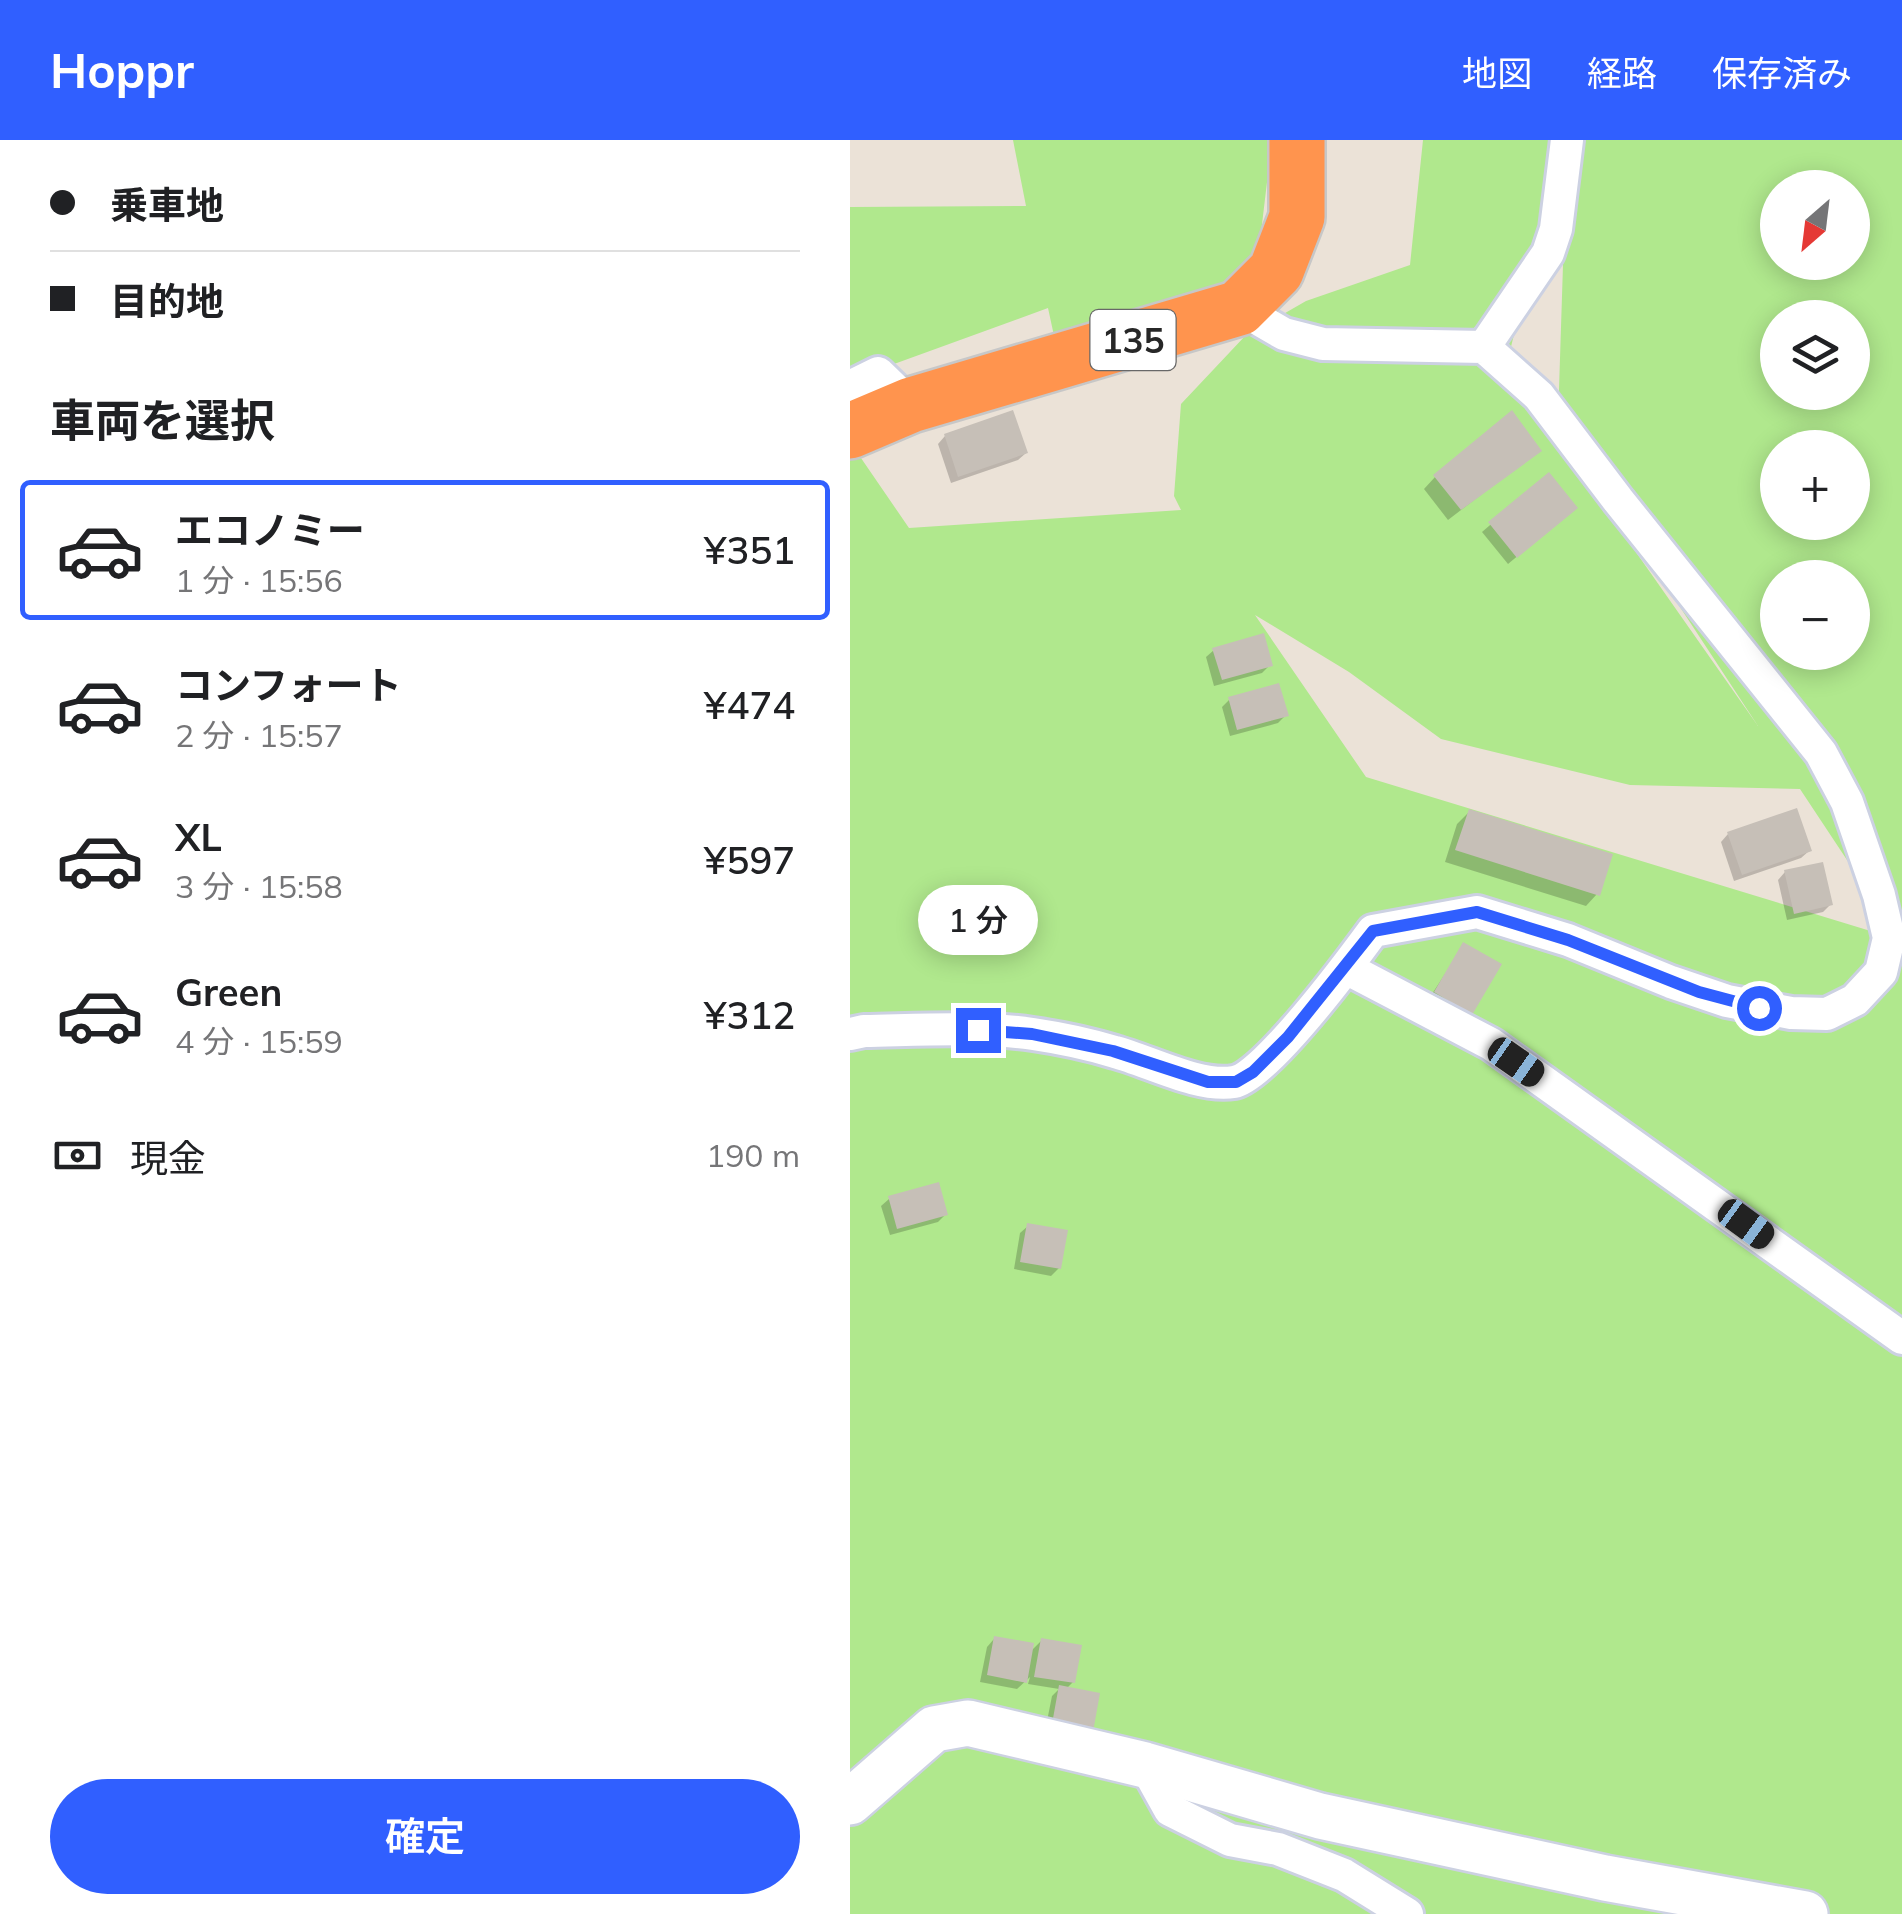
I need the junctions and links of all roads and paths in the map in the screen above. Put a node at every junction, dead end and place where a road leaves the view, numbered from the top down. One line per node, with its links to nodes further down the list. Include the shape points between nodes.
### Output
1 (1297, 140): 3 (highway, 135, via 1297,218 1276,271)
2 (1566, 140): 4 (street, via 1548,254)
3 (1239, 308): 4 (street, via 1284,334 1323,344); 6 (highway, 135)
4 (1484, 347): 8 (street, via 1539,396 1821,753 1846,802 1889,938 1881,972 1855,1000 1827,1014 1727,1001 1477,912 1373,931)
5 (850, 387): 6 (street, via 878,374)
6 (910, 405): 7 (highway, 135)
7 (850, 431)
8 (1346, 968): 9 (street, via 1288,1037 1236,1082 1208,1082 1032,1034); 10 (street, via 1490,1044)
9 (850, 1034)
10 (1902, 1338)
11 (1145, 1765): 12 (street, via 968,1724 934,1729); 13 (street, via 1170,1810 1230,1840 1278,1849 1344,1875); 14 (street, via 1320,1816)
12 (850, 1802)
13 (1407, 1914)
14 (1805, 1914)

